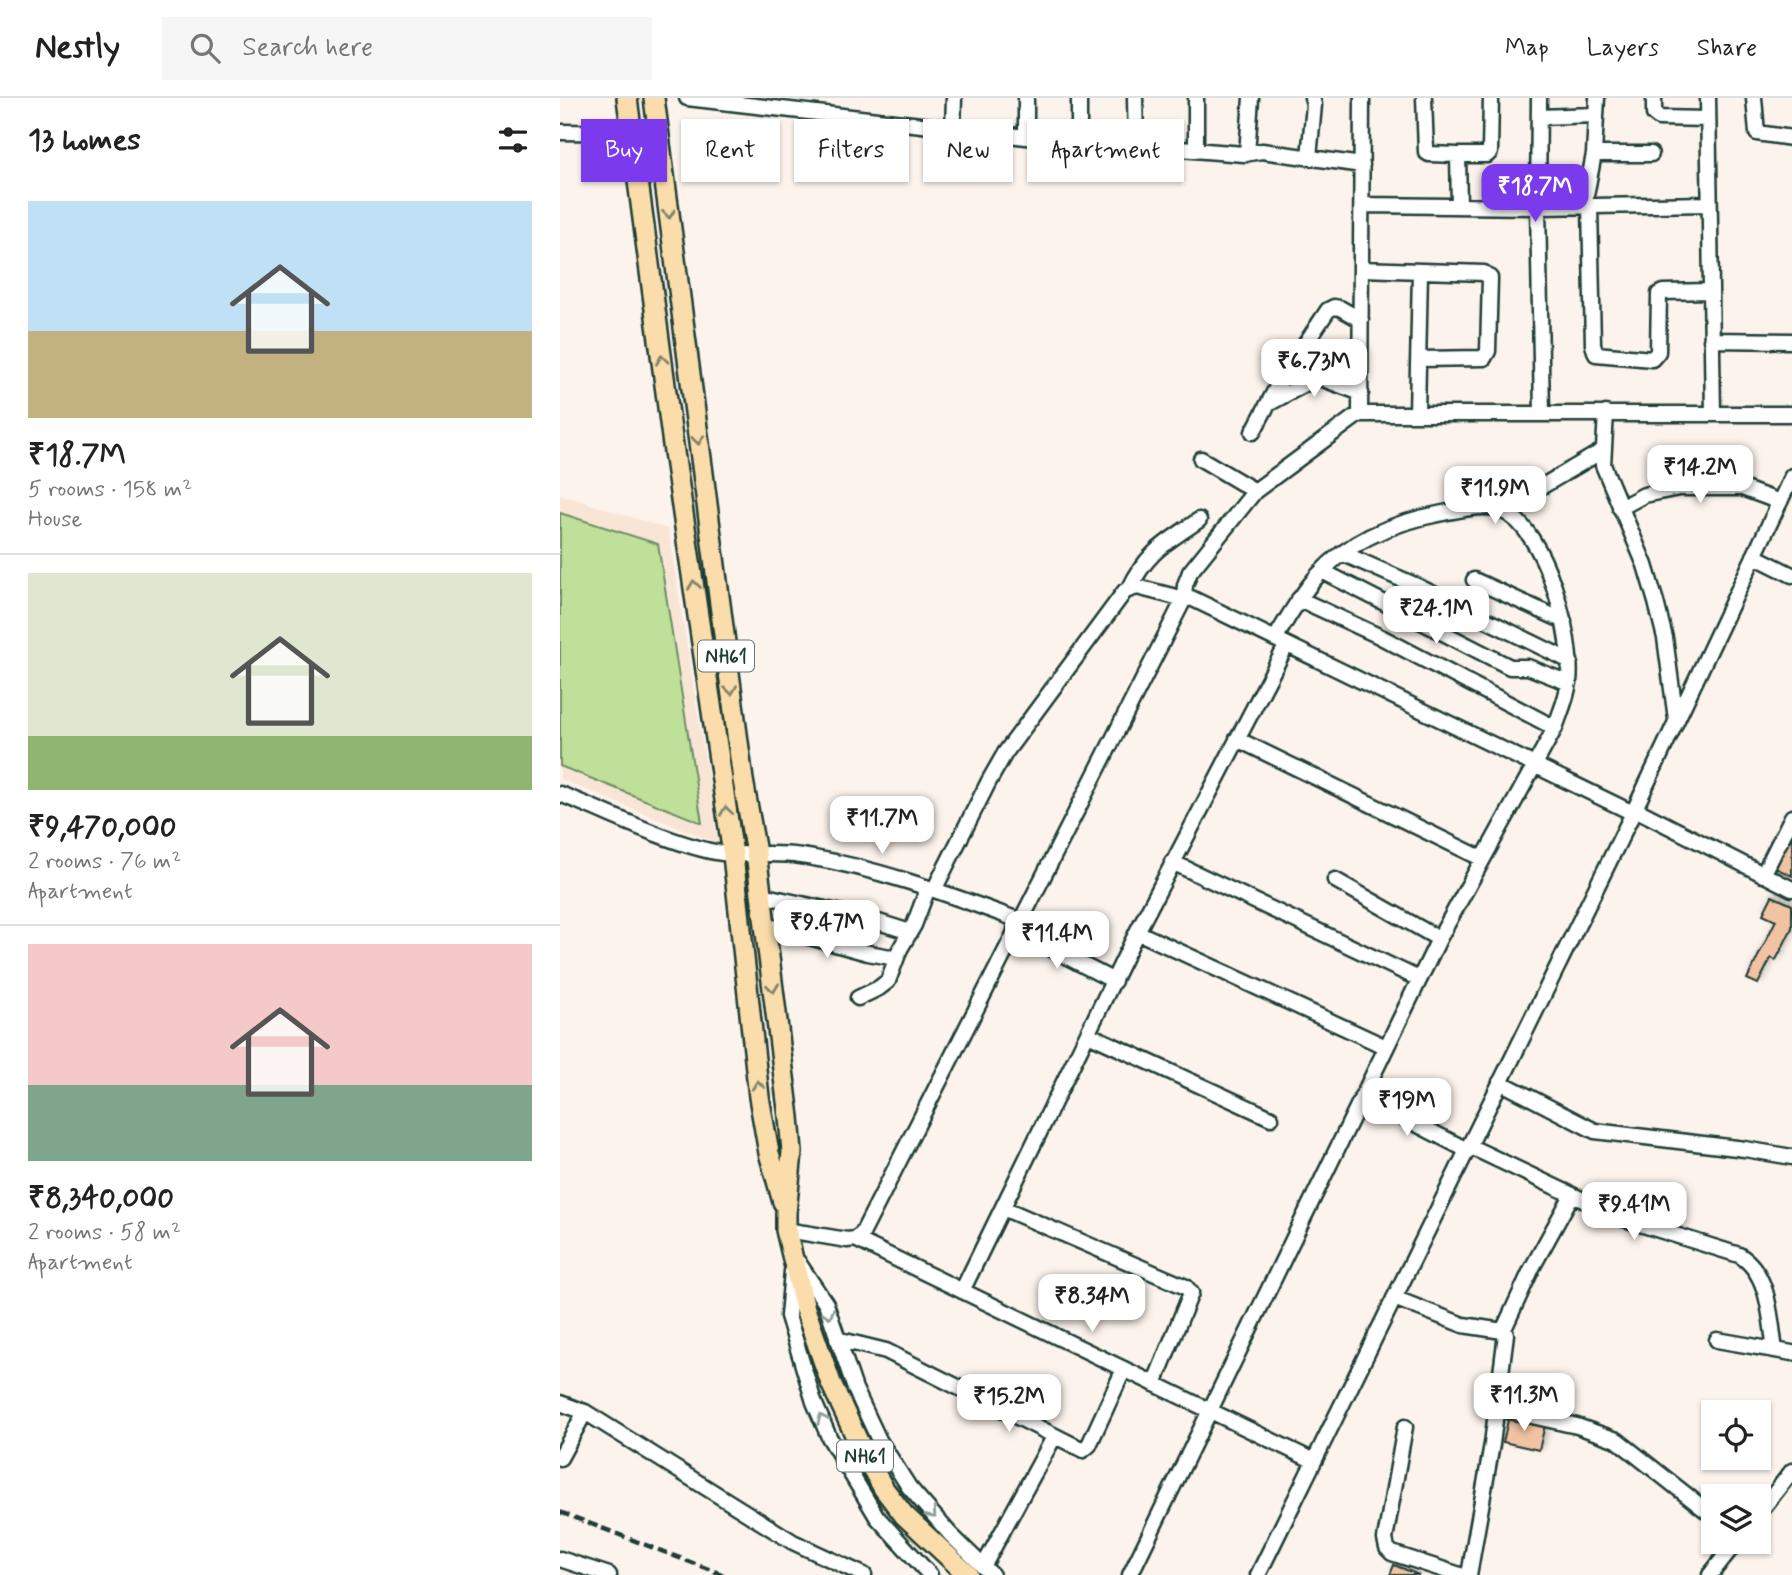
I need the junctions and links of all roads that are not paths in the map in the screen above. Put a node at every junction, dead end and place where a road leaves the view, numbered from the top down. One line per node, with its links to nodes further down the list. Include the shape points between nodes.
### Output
1 (687, 98): 17 (street)
2 (954, 98): 23 (street)
3 (1026, 98): 30 (street)
4 (1079, 98): 24 (street)
5 (1135, 98): 25 (street)
6 (1196, 98): 33 (street)
7 (1251, 98): 34 (street)
8 (1312, 98): 38 (street)
9 (1362, 98): 39 (street)
10 (1424, 98): 36 (street, via 1426,152)
11 (1490, 98): 36 (street, via 1489,154)
12 (1539, 98): 22 (street)
13 (1597, 98): 21 (street)
14 (1654, 98): 26 (street, via 1654,114 1659,118)
15 (1707, 98): 26 (street)
16 (1754, 98): 31 (street, via 1757,133)
17 (739, 101): 18 (street)
18 (808, 105): 27 (street)
19 (655, 106): 20 (highway); 88 (highway, NH61, one-way to 88)
20 (630, 115): 28 (street); 89 (highway, NH61, one-way to 20)
21 (1595, 115): 22 (street); 35 (street)
22 (1539, 117): 43 (street)
23 (953, 119)
24 (1079, 119)
25 (1135, 119)
26 (1708, 119): 40 (street)
27 (923, 124)
28 (560, 132)
29 (1013, 136): 30 (street)
30 (1026, 137)
31 (1792, 138)
32 (1184, 149): 33 (street)
33 (1196, 150): 34 (street)
34 (1247, 154): 38 (street, via 1262,151)
35 (1594, 154): 37 (street); 44 (street)
36 (1458, 155): 42 (street)
37 (1651, 155)
38 (1309, 158): 39 (street)
39 (1362, 165): 41 (street)
40 (1708, 204): 44 (street); 47 (street)
41 (1362, 205): 42 (street); 45 (street)
42 (1459, 206): 43 (street)
43 (1538, 206): 44 (street); 54 (street)
44 (1587, 206): 47 (street, via 1596,354 1653,359 1658,352 1659,294)
45 (1362, 269): 46 (street); 48 (street)
46 (1420, 271): 51 (street); 51 (street, via 1484,273 1491,285 1484,358)
47 (1710, 291): 49 (street)
48 (1361, 320): 52 (street); 53 (street, via 1340,308 1328,310)
49 (1711, 340): 50 (street); 58 (street)
50 (1792, 341)
51 (1418, 359): 57 (street)
52 (1361, 393): 53 (street, via 1316,378); 56 (street)
53 (1267, 405): 60 (street)
54 (1542, 413): 55 (street); 57 (street)
55 (1606, 413): 58 (street); 61 (street)
56 (1360, 414): 57 (street); 64 (street)
57 (1417, 414)
58 (1713, 414): 59 (street)
59 (1792, 414)
60 (1253, 432)
61 (1602, 451): 66 (street); 67 (street)
62 (1201, 459): 64 (street)
63 (1792, 475): 65 (street)
64 (1255, 491): 75 (street, via 1191,572)
65 (1780, 502): 66 (street, via 1742,488 1705,487 1656,492); 70 (street)
66 (1620, 508): 81 (street, via 1656,602)
67 (1502, 510): 69 (street, via 1469,509 1430,516 1377,533); 77 (street, via 1528,533 1544,562)
68 (1199, 520): 74 (street, via 1143,563)
69 (1342, 553): 71 (street); 79 (street)
70 (1754, 556): 72 (street); 81 (street)
71 (1322, 571): 76 (street); 80 (street, via 1510,667 1528,667)
72 (1792, 575)
73 (1474, 580): 77 (street)
74 (1130, 587): 75 (street); 94 (street, via 1005,754)
75 (1184, 599): 78 (street, via 1191,598); 98 (street)
76 (1300, 599): 78 (street); 82 (street)
77 (1564, 621): 79 (street)
78 (1281, 642): 83 (street); 84 (street)
79 (1570, 661): 80 (street)
80 (1569, 683): 82 (street)
81 (1677, 720): 86 (street)
82 (1555, 728): 84 (street)
83 (1237, 739): 90 (street); 91 (street)
84 (1534, 765): 86 (street); 90 (street)
85 (560, 794): 89 (street, via 690,846)
86 (1634, 811): 92 (street); 108 (street)
87 (1792, 817): 92 (street)
88 (756, 853): 89 (street); 94 (street, via 803,856); 96 (highway, NH61)
89 (733, 855): 115 (highway, NH61, one-way to 89, via 759,1097)
90 (1483, 859): 101 (street)
91 (1172, 862): 100 (street); 103 (street)
92 (1763, 875): 95 (street)
93 (1335, 880): 101 (street)
94 (931, 889): 98 (street); 99 (street)
95 (1792, 889)
96 (761, 895): 97 (highway, NH61); 99 (street)
97 (765, 925): 102 (street); 115 (highway, NH61, one-way to 115, via 792,1152)
98 (1018, 926): 104 (street); 116 (street, via 862,1234)
99 (910, 932): 102 (street)
100 (1137, 932): 104 (street); 107 (street)
101 (1439, 939): 103 (street)
102 (896, 958): 105 (street, via 885,985)
103 (1419, 979): 107 (street)
104 (1114, 981): 106 (street)
105 (858, 998)
106 (1088, 1034): 110 (street); 114 (street)
107 (1386, 1047): 109 (street)
108 (1500, 1082): 111 (street); 112 (street, via 1595,1131)
109 (1362, 1096): 111 (street); 129 (street)
110 (1271, 1118)
111 (1468, 1148): 113 (street); 119 (street)
112 (1792, 1157)
113 (1572, 1195): 120 (street); 123 (street, via 1621,1219 1750,1261 1767,1299)
114 (1003, 1208): 118 (street); 126 (street, via 1186,1287 1191,1293)
115 (786, 1222): 116 (street); 117 (highway, NH61)
116 (855, 1239): 118 (street)
117 (793, 1255): 121 (street, one-way to 121, via 826,1304); 140 (highway, NH61, via 805,1308 845,1416 884,1489 904,1516); 143 (street, one-way to 117, via 877,1517 842,1462 814,1402 788,1316)
118 (962, 1291): 125 (street)
119 (1394, 1298): 120 (street, via 1463,1325); 134 (street)
120 (1503, 1331): 128 (street, via 1507,1338)
121 (837, 1339): 132 (street, via 886,1351); 140 (street, one-way to 140, via 879,1440 909,1487)
122 (1717, 1340): 123 (street)
123 (1775, 1350): 124 (street)
124 (1792, 1353)
125 (1124, 1369): 126 (street); 132 (street, via 1087,1447 1080,1449)
126 (1154, 1384): 129 (street)
127 (560, 1403): 130 (street)
128 (1497, 1408): 137 (street, via 1610,1436); 147 (street)
129 (1209, 1410): 134 (street); 144 (street)
130 (585, 1412): 133 (street); 142 (street, via 793,1542)
131 (1405, 1427): 146 (street, via 1387,1548)
132 (1054, 1437): 140 (street)
133 (560, 1458)
134 (1314, 1461): 145 (street)
135 (1792, 1471): 136 (street)
136 (1771, 1498)
137 (1701, 1506)
138 (1727, 1554): 148 (street)
139 (566, 1566): 141 (street)
140 (981, 1572)
141 (609, 1575)
142 (864, 1575)
143 (930, 1575)
144 (1130, 1575)
145 (1258, 1575)
146 (1461, 1575)
147 (1469, 1575)
148 (1710, 1575)

